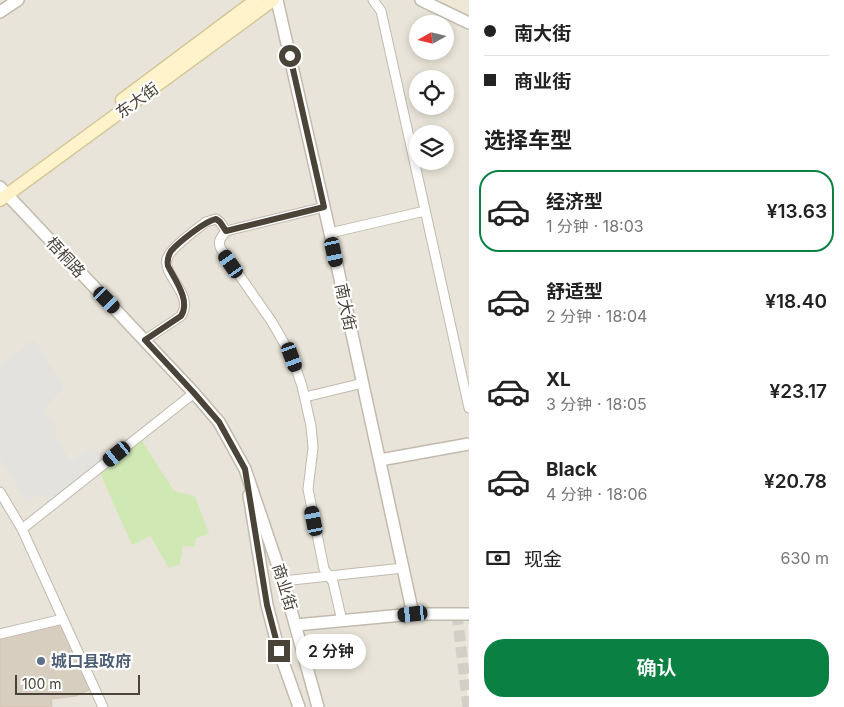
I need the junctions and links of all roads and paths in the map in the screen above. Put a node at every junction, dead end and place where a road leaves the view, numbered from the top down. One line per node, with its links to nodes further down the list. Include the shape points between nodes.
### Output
1 (18, 0): 6 (street)
2 (256, 0): 8 (main road, 东大街)
3 (275, 0): 8 (main road, 东大街); 9 (street, 南大街)
4 (372, 0): 10 (street, via 381,11)
5 (421, 0): 7 (street)
6 (0, 12)
7 (469, 23)
8 (2, 192): 13 (street, 梧桐路)
9 (324, 207): 11 (street); 12 (street, 南大街)
10 (425, 212): 12 (street); 17 (street)
11 (226, 231): 13 (street, via 216,219 210,220 172,251 167,260 168,266 183,296 184,312); 16 (street, via 218,244 292,357)
12 (330, 233): 14 (street, 南大街)
13 (145, 340): 15 (street, 梧桐路)
14 (363, 383): 16 (street); 19 (street, 南大街)
15 (194, 393): 20 (street, 商业街, via 219,422); 22 (street)
16 (305, 397): 24 (street, via 313,448 308,489 324,569)
17 (469, 408)
18 (469, 444): 19 (street)
19 (380, 460): 23 (street, 南大街)
20 (245, 469): 25 (street, 商业街); 33 (street, 商业街, via 267,605)
21 (0, 492): 22 (street)
22 (22, 529): 28 (street)
23 (403, 568): 24 (street); 26 (street, 南大街)
24 (330, 577): 25 (street); 29 (street)
25 (283, 581): 30 (street, 商业街)
26 (413, 614): 27 (street); 29 (street)
27 (469, 614)
28 (63, 619): 31 (street); 32 (street)
29 (342, 621): 30 (street)
30 (296, 626): 34 (street, 商业街)
31 (0, 634)
32 (103, 707)
33 (299, 707)
34 (318, 707)

